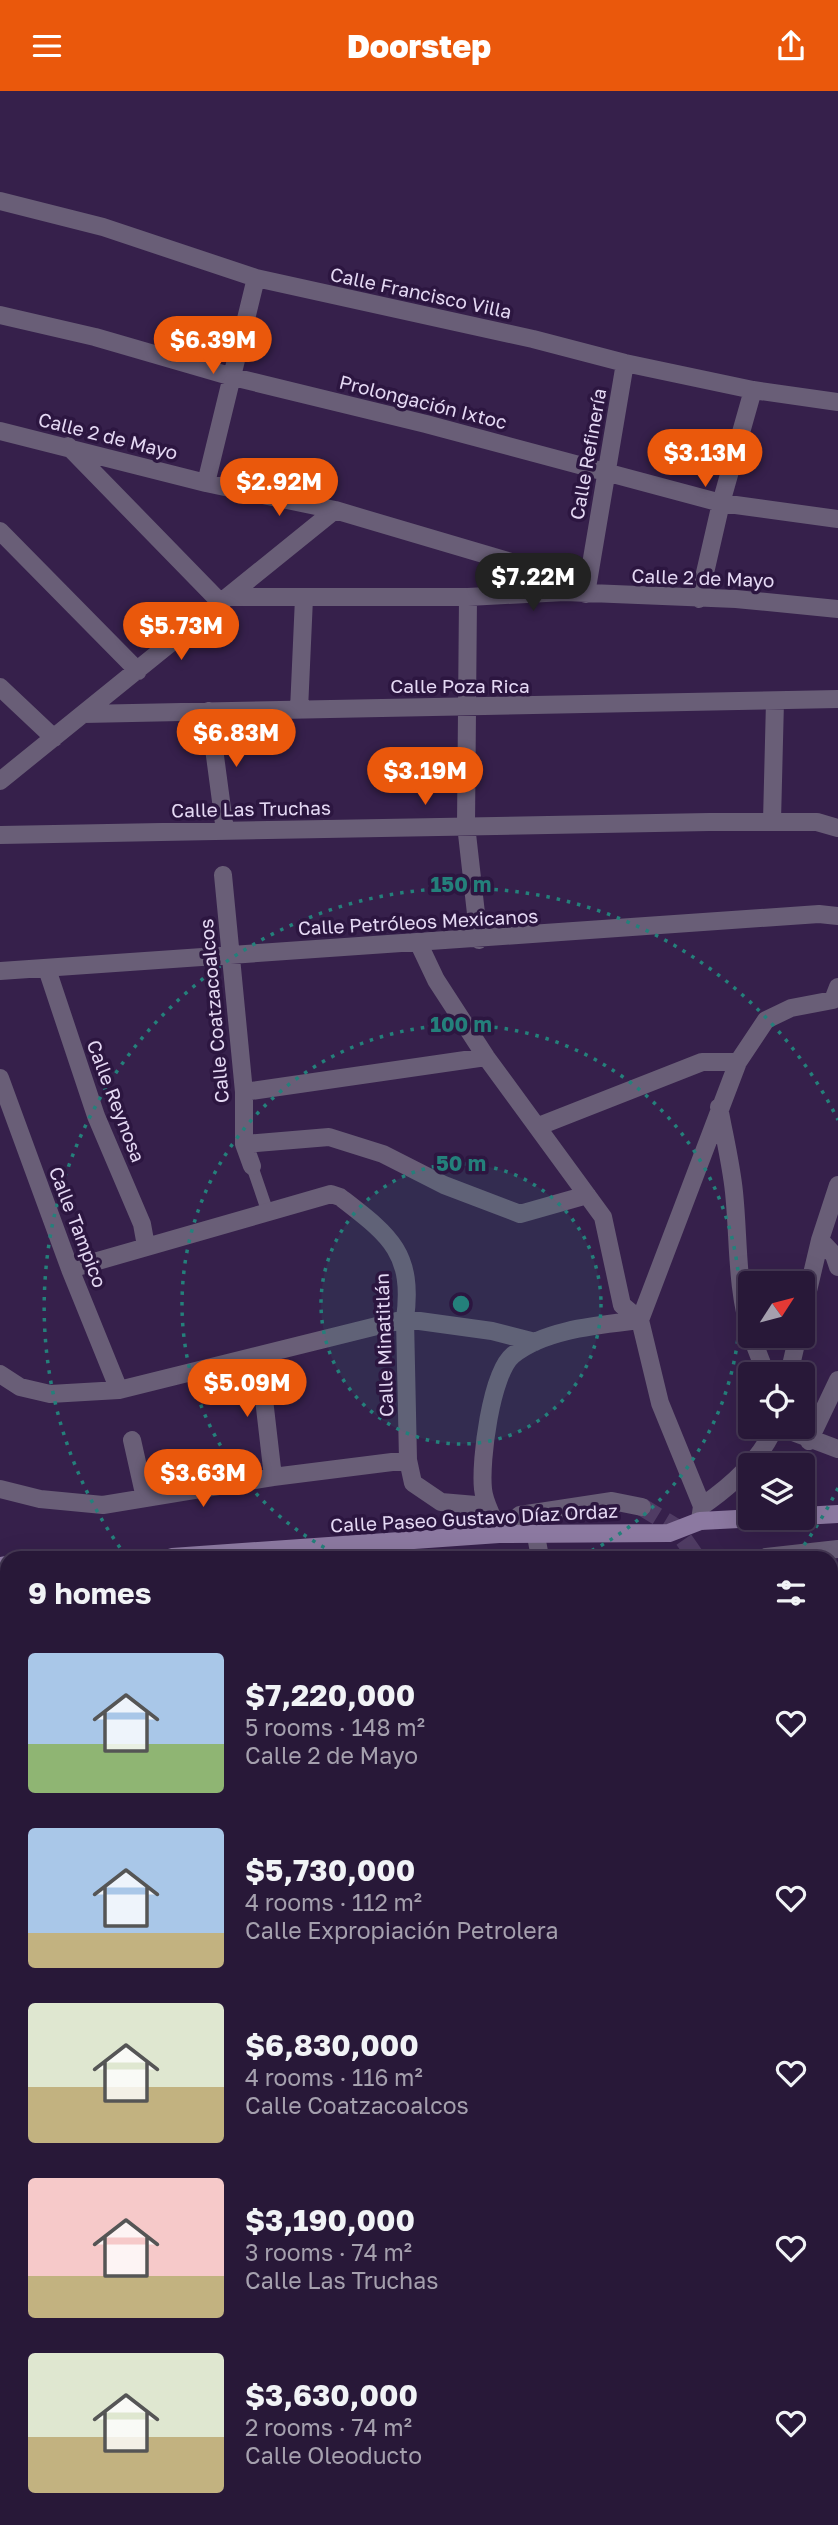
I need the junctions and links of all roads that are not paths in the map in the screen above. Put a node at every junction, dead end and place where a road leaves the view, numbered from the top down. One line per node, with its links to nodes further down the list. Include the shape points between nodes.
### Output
1 (0, 201): 2 (street, Calle Francisco Villa, via 103,227)
2 (256, 278): 4 (street, Calle Francisco Villa); 5 (street)
3 (0, 315): 5 (street, Prolongación Ixtoc)
4 (625, 363): 6 (street, Calle Francisco Villa); 10 (street, Calle Refinería)
5 (233, 377): 10 (street, Prolongación Ixtoc); 11 (street)
6 (753, 390): 7 (street, Calle Francisco Villa); 12 (street)
7 (838, 402)
8 (0, 431): 9 (street, Calle 2 de Mayo)
9 (68, 446): 11 (street, Calle 2 de Mayo); 21 (street)
10 (607, 472): 12 (street, Prolongación Ixtoc); 17 (street, Calle Refinería)
11 (206, 483): 13 (street, Calle 2 de Mayo)
12 (721, 503): 14 (street, Prolongación Ixtoc); 20 (street)
13 (335, 510): 16 (street, Calle 2 de Mayo, via 521,565); 21 (street)
14 (838, 519)
15 (0, 531): 23 (street)
16 (565, 592): 17 (street, Calle 2 de Mayo); 18 (street, Calle 2 de Mayo)
17 (586, 594): 20 (street, Calle 2 de Mayo)
18 (468, 597): 19 (street, Calle 2 de Mayo); 27 (street)
19 (304, 598): 21 (street, Calle 2 de Mayo); 28 (street)
20 (699, 599): 22 (street, Calle 2 de Mayo)
21 (227, 600): 23 (street)
22 (838, 608)
23 (138, 671): 30 (street)
24 (0, 687): 31 (street)
25 (838, 699): 26 (street, Calle Poza Rica)
26 (775, 701): 27 (street, Calle Poza Rica); 33 (street)
27 (467, 709): 28 (street, Calle Poza Rica); 34 (street)
28 (299, 710): 29 (street, Calle Poza Rica)
29 (209, 712): 30 (street, Calle Poza Rica); 36 (street)
30 (83, 714): 31 (street)
31 (54, 738): 32 (street)
32 (0, 781)
33 (772, 821): 34 (street, Calle Las Truchas); 35 (street, Calle Las Truchas, via 817,822)
34 (466, 825): 36 (street, Calle Las Truchas); 40 (street)
35 (838, 828)
36 (225, 831): 37 (street, Calle Las Truchas)
37 (0, 835)
38 (223, 875): 42 (street, Calle Coatzacoalcos)
39 (838, 916): 40 (street, Calle Petróleos Mexicanos)
40 (479, 940): 41 (street, Calle Petróleos Mexicanos)
41 (418, 942): 42 (street, Calle Petróleos Mexicanos); 46 (street, via 436,980)
42 (230, 955): 43 (street, Calle Petróleos Mexicanos); 49 (street, Calle Coatzacoalcos)
43 (47, 969): 44 (street, Calle Petróleos Mexicanos); 58 (street, Calle Reynosa, via 96,1116 142,1224)
44 (0, 971)
45 (838, 987): 47 (street, via 833,1000 791,1008 766,1020)
46 (486, 1057): 49 (street); 51 (street)
47 (738, 1062): 50 (street); 51 (street, via 702,1062)
48 (0, 1078): 60 (street, Calle Tampico)
49 (243, 1092): 52 (street, Calle Coatzacoalcos)
50 (719, 1107): 61 (street, via 734,1191); 64 (street)
51 (539, 1126): 55 (street)
52 (244, 1144): 53 (street, Calle Coatzacoalcos); 55 (street, via 328,1137 383,1154 444,1185 520,1214)
53 (252, 1166): 56 (street, Calle Coatzacoalcos)
54 (838, 1185): 57 (street)
55 (587, 1195): 64 (street, via 606,1225 622,1305)
56 (267, 1210): 58 (street, Calle Minatitlán); 63 (street, Calle Minatitlán, via 331,1193 375,1224 396,1244 403,1261 408,1301)
57 (828, 1229): 59 (street); 62 (street)
58 (146, 1246): 60 (street, Calle Minatitlán)
59 (838, 1268)
60 (70, 1269): 69 (street, Calle Tampico)
61 (739, 1271)
62 (815, 1271)
63 (405, 1319): 65 (street); 66 (street); 75 (street, Calle Minatitlán)
64 (640, 1320): 65 (street); 80 (street, via 660,1402)
65 (535, 1342): 84 (street, via 510,1357 486,1424 483,1485)
66 (259, 1356): 69 (street); 76 (street)
67 (0, 1374): 69 (street, via 20,1387 50,1394)
68 (838, 1380): 73 (street)
69 (119, 1390)
70 (770, 1439): 80 (street)
71 (805, 1439): 73 (street)
72 (132, 1440): 78 (street)
73 (809, 1441): 74 (street)
74 (838, 1449)
75 (408, 1459): 76 (street); 84 (street, Calle Minatitlán, via 418,1488 441,1502 476,1506)
76 (273, 1477): 78 (street)
77 (0, 1489): 78 (street, via 40,1499 103,1505)
78 (145, 1498)
79 (642, 1507): 84 (street, via 612,1501 520,1515)
80 (701, 1513): 82 (main road, Calle Paseo Gustavo Díaz Ordaz); 85 (main road, Calle Paseo Gustavo Díaz Ordaz, via 668,1533)
81 (838, 1514): 83 (main road)
82 (738, 1515)
83 (815, 1515)
84 (499, 1534): 85 (main road, Calle Paseo Gustavo Díaz Ordaz); 87 (main road, Calle Paseo Gustavo Díaz Ordaz)
85 (536, 1536): 88 (street)
86 (838, 1549): 89 (street)
87 (257, 1551)
88 (539, 1551)
89 (819, 1551)

